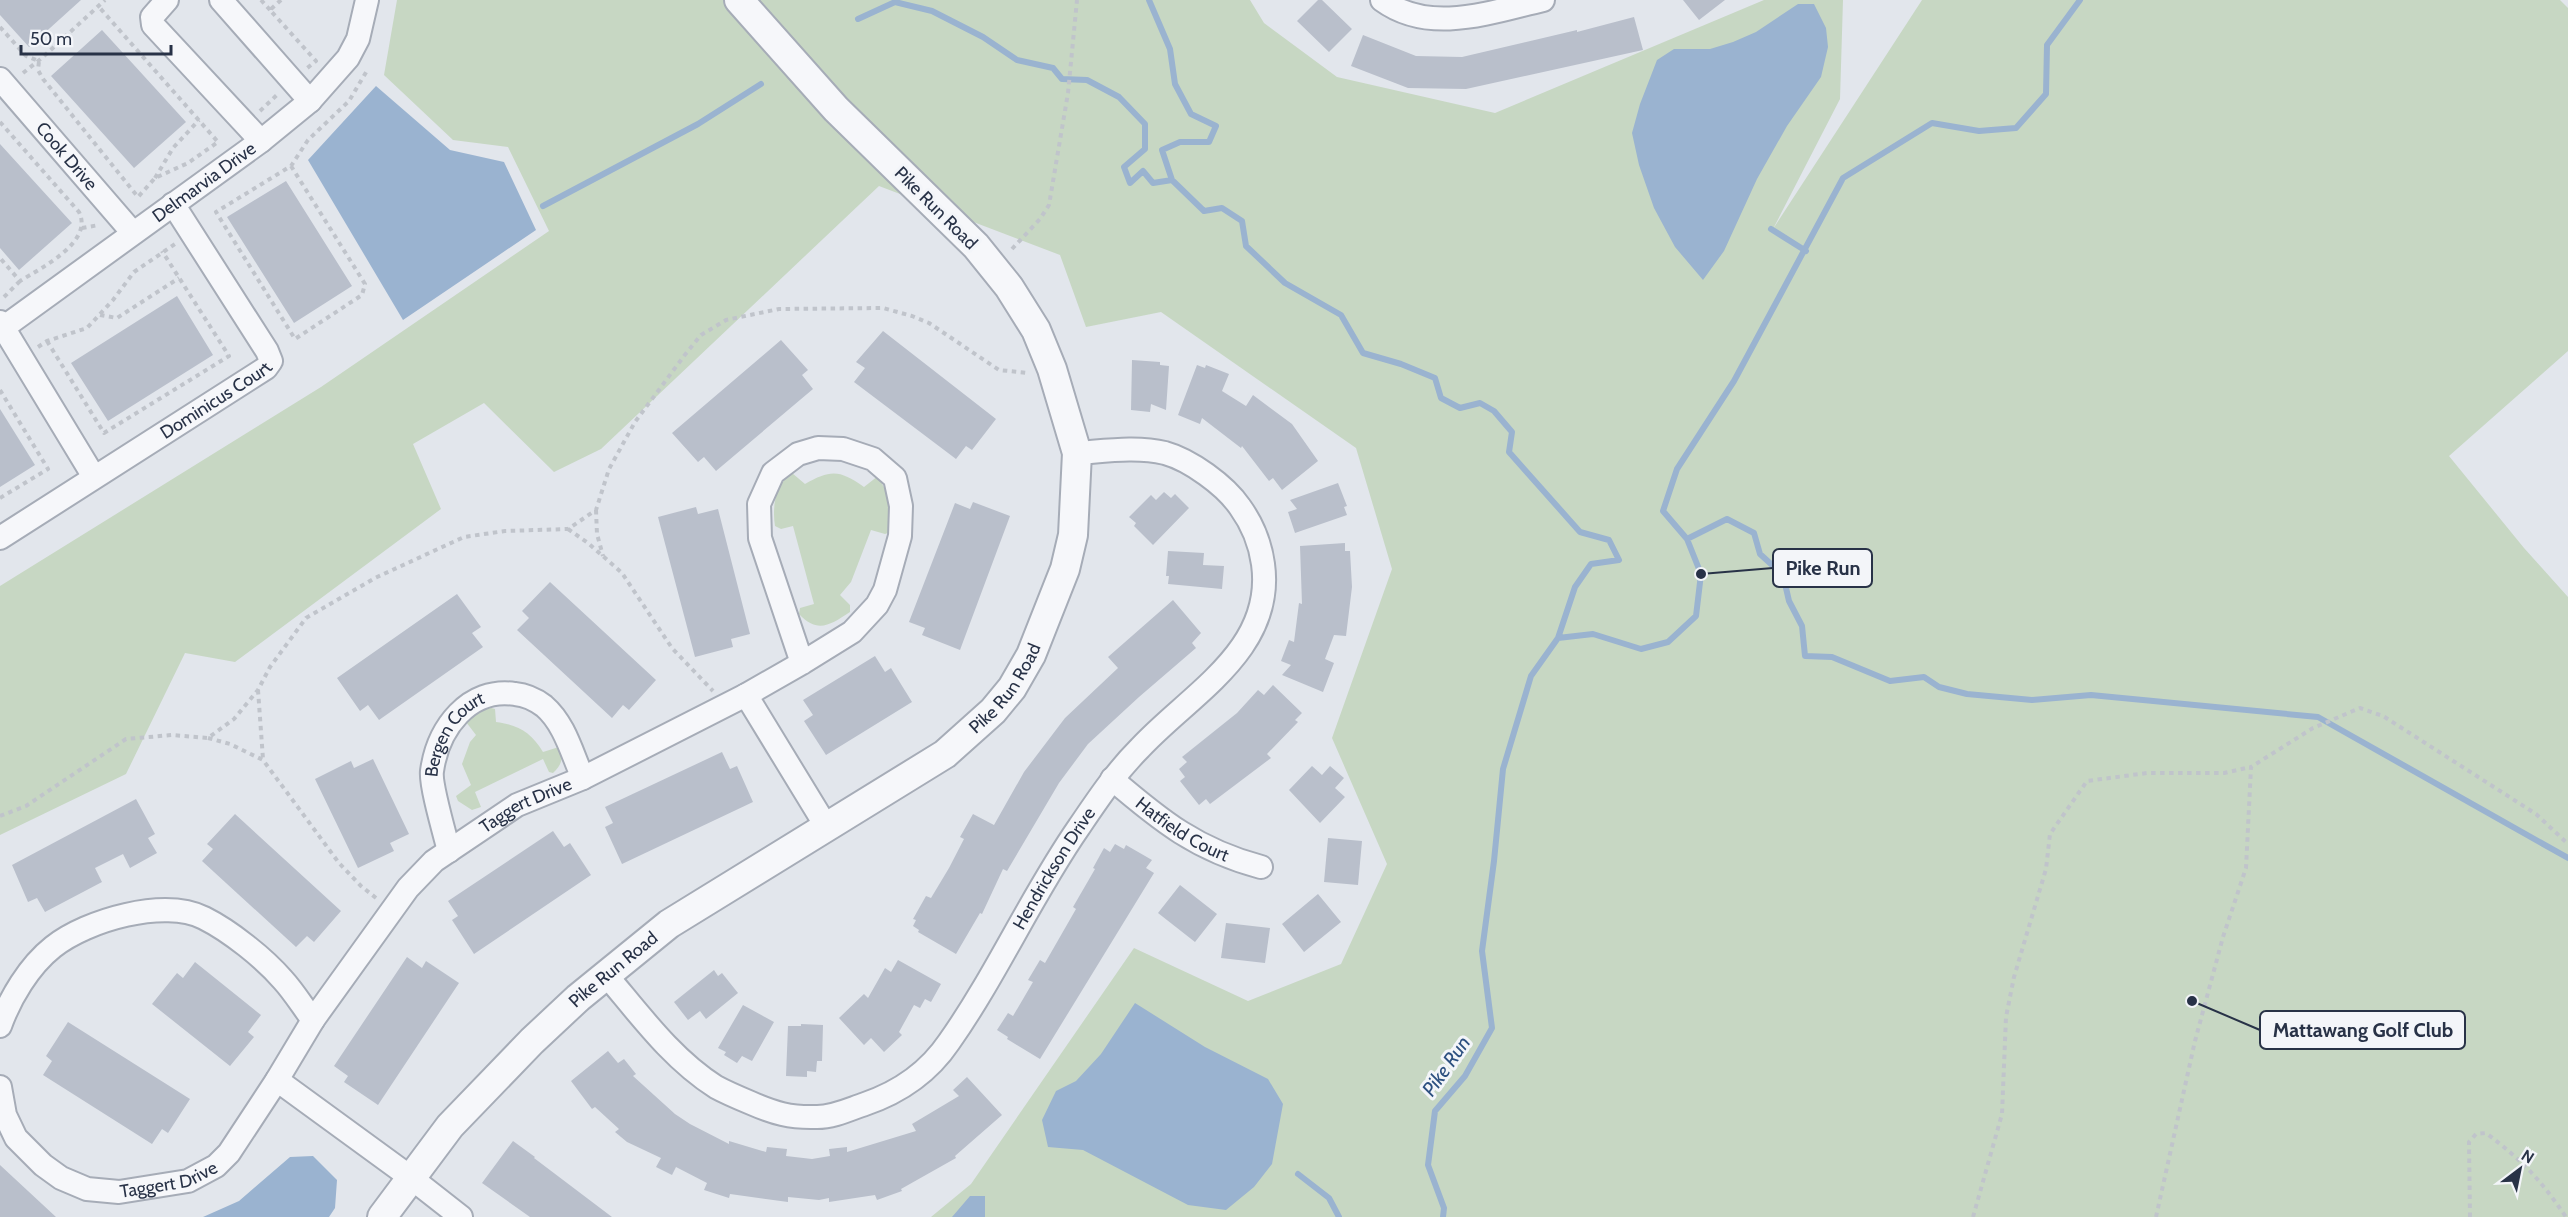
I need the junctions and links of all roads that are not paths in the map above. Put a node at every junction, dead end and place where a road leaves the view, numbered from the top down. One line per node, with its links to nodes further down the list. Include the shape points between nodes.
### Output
1 (168, 0): 9 (street, via 152,17 153,25)
2 (221, 0): 8 (street)
3 (367, 0): 8 (street, Delmarvia Drive, via 358,39 348,58)
4 (739, 0): 13 (street, Pike Run Road, via 836,109 976,246 1009,287 1036,330 1052,369)
5 (1382, 0): 6 (street, via 1418,15 1446,20)
6 (1543, 0)
7 (10, 77): 11 (street, Cook Drive)
8 (310, 101): 9 (street, Delmarvia Drive)
9 (261, 141): 10 (street, Delmarvia Drive)
10 (173, 204): 11 (street, Delmarvia Drive); 14 (street, Dominicus Court, via 271,361 266,368)
11 (132, 233): 12 (street, Delmarvia Drive)
12 (1, 326): 14 (street)
13 (1077, 453): 19 (street, Hendrickson Drive, via 1166,453 1208,475 1236,500 1250,521 1261,546 1266,582 1258,619 1237,654); 20 (street, Pike Run Road, via 1073,535 1065,570 1031,655 1012,688 993,711 945,754)
14 (94, 477): 15 (street, Dominicus Court)
15 (0, 538)
16 (802, 663): 16 (street, Taggert Drive, via 760,538 759,504 773,473 798,454 818,448 843,449 873,459 895,478 902,506 900,536 877,605 852,632); 17 (street, Taggert Drive)
17 (746, 695): 18 (street, Taggert Drive); 20 (street)
18 (583, 778): 21 (street, Taggert Drive, via 517,805); 21 (street, Bergen Court, via 561,728 545,707 521,695 499,691 480,698 465,707 447,727 431,773)
19 (1112, 779): 22 (street, Hatfield Court, via 1162,822 1201,846); 23 (street, Hendrickson Drive, via 1075,832 949,1044 922,1075 890,1095 837,1114 779,1115 720,1089 699,1075 660,1040)
20 (826, 826): 23 (street, Pike Run Road, via 669,924)
21 (449, 851): 24 (street, Taggert Drive, via 408,888)
22 (1261, 867)
23 (607, 976): 28 (street, Pike Run Road, via 532,1041 450,1126)
24 (313, 1020): 25 (street, via 283,979 249,948 204,918 182,911 151,911 97,923 53,946 29,972 6,1008); 26 (street, Taggert Drive)
25 (0, 1026)
26 (277, 1080): 27 (street, Taggert Drive, via 229,1153 216,1166 188,1181 119,1192 87,1189 43,1165 16,1138 5,1115); 28 (street)
27 (0, 1087)
28 (410, 1177): 29 (street, Pike Run Road); 30 (street)
29 (382, 1217)
30 (461, 1217)

